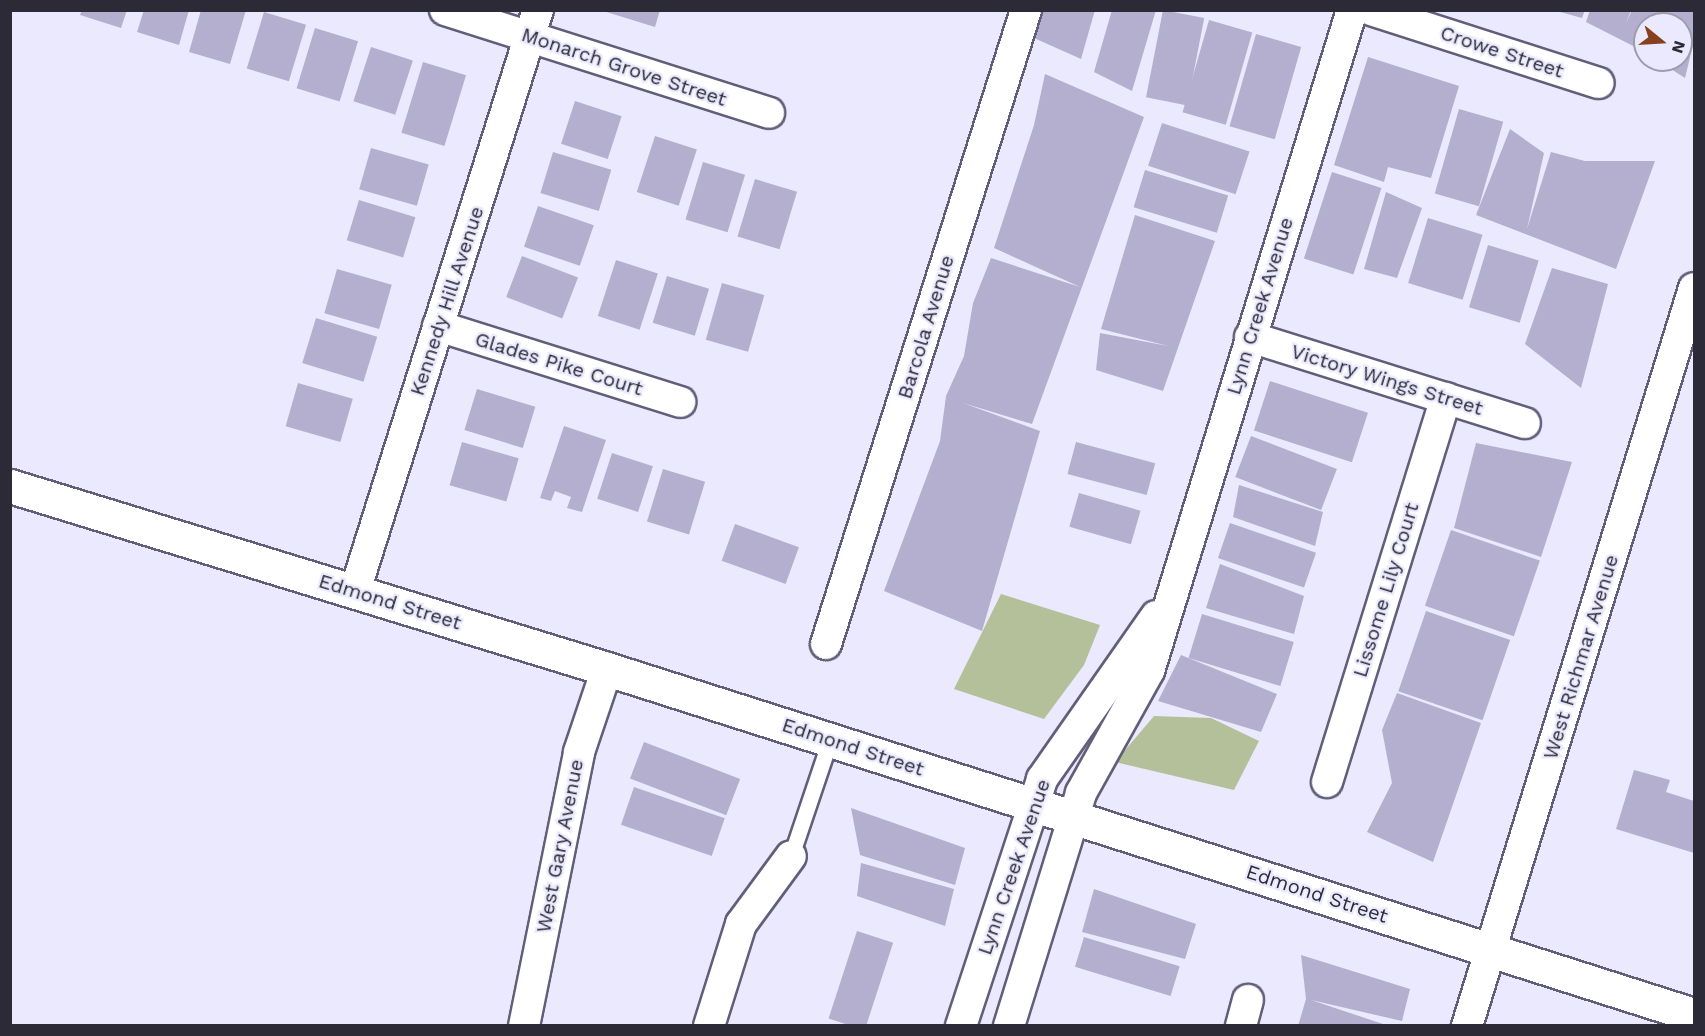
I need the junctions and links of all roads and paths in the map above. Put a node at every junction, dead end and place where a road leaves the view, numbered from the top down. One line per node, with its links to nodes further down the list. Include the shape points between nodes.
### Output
1 (445, 10): 5 (street, Monarch Grove Street)
2 (1026, 10): 17 (street, Barcola Avenue)
3 (1352, 10): 10 (street, Lynn Creek Avenue)
4 (1371, 10): 6 (street, Crowe Street)
5 (534, 24): 7 (street, Monarch Grove Street); 9 (street, Kennedy Hill Avenue)
6 (1599, 83)
7 (769, 113)
8 (1695, 288): 26 (street, West Richmar Avenue)
9 (438, 326): 12 (street, Glades Pike Court); 15 (street, Kennedy Hill Avenue)
10 (1250, 337): 11 (street, Victory Wings Street); 16 (street, Lynn Creek Avenue)
11 (1446, 398): 13 (street, Victory Wings Street); 22 (street, Lissome Lily Court)
12 (680, 402)
13 (1524, 423)
14 (10, 486): 15 (street, Edmond Street)
15 (355, 591): 18 (street, Edmond Street)
16 (1167, 602): 19 (street, Lynn Creek Avenue); 20 (street, Lynn Creek Avenue)
17 (826, 644)
18 (607, 669): 21 (street, Edmond Street); 29 (street, West Gary Avenue, via 579,752)
19 (1116, 673): 20 (lane); 23 (street, Lynn Creek Avenue, via 1054,756)
20 (1140, 694): 24 (street, Lynn Creek Avenue, via 1091,772)
21 (830, 740): 23 (street, Edmond Street); 25 (lane)
22 (1327, 782)
23 (1033, 804): 24 (street, Edmond Street); 28 (street, Lynn Creek Avenue)
24 (1074, 817): 26 (street, Edmond Street); 31 (street, Lynn Creek Avenue)
25 (791, 856): 30 (street, via 741,924)
26 (1491, 949): 27 (street, Edmond Street); 32 (street, West Richmar Avenue)
27 (1695, 1015)
28 (963, 1025)
29 (525, 1026)
30 (709, 1026)
31 (1009, 1026)
32 (1467, 1026)

